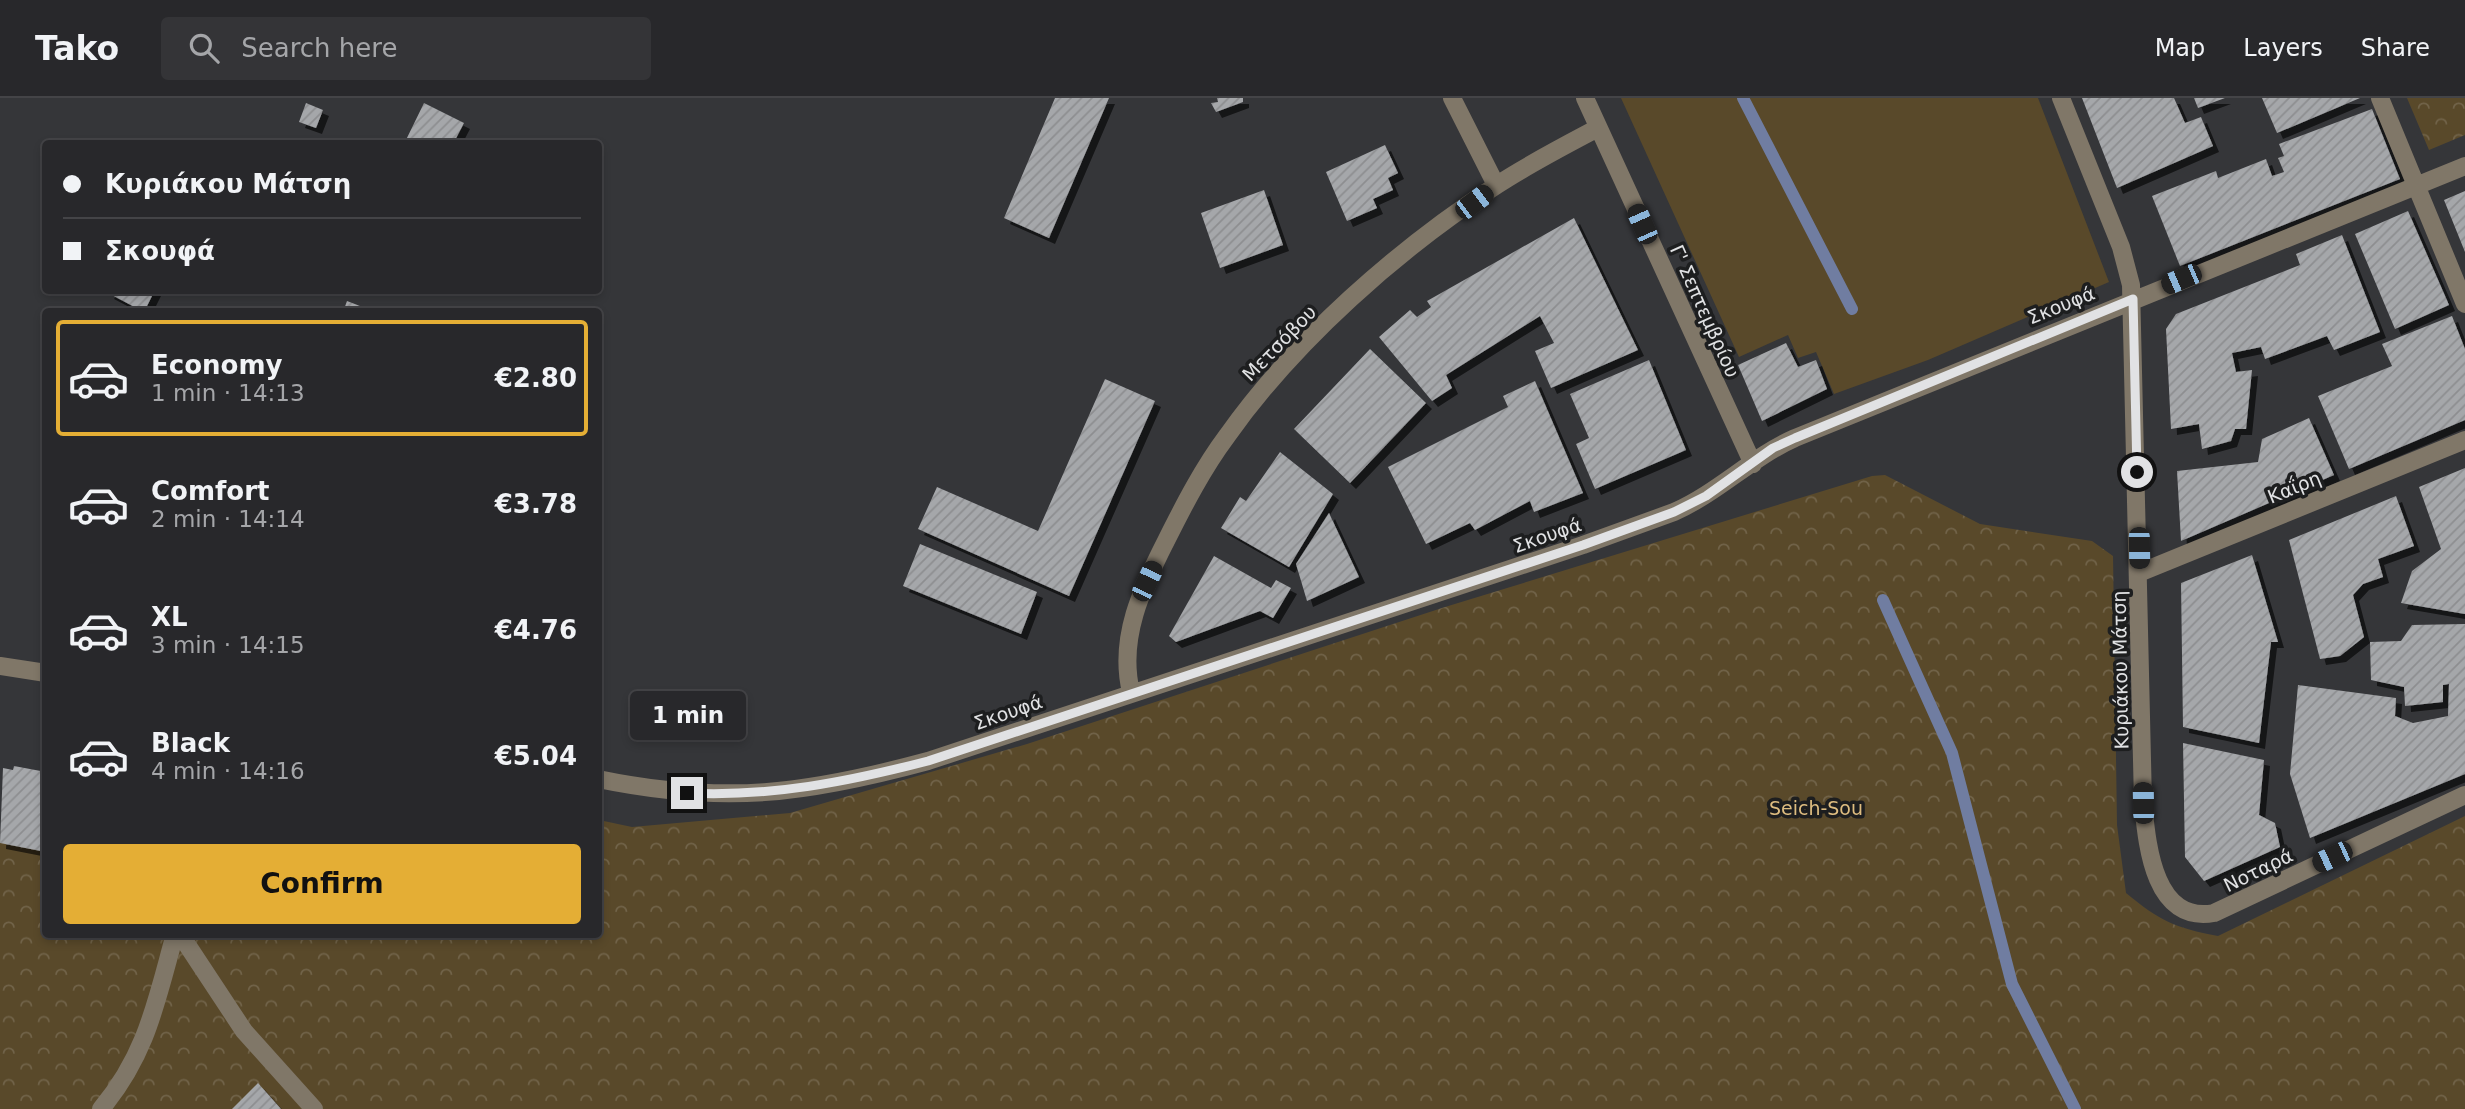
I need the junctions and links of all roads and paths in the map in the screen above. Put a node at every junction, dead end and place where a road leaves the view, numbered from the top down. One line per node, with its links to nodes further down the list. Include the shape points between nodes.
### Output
1 (1452, 98): 7 (street)
2 (1585, 98): 5 (street, Γ' Σεπτεμβρίου)
3 (2061, 98): 9 (street, Κυριάκου Μάτση, via 2124,257)
4 (2379, 98): 8 (street)
5 (1598, 128): 7 (street, Μετσόβου); 12 (street, Γ' Σεπτεμβρίου)
6 (2465, 166): 8 (street, Σκουφά)
7 (1496, 185): 16 (street, Μετσόβου, via 1409,250 1321,328 1254,399 1225,438 1181,511 1135,612 1126,650)
8 (2417, 186): 9 (street, Σκουφά); 10 (street)
9 (2133, 299): 12 (street, Σκουφά, via 1795,438); 13 (street, Κυριάκου Μάτση)
10 (2465, 304)
11 (2465, 440): 13 (street, Καΐρη)
12 (1753, 464): 16 (street, Σκουφά, via 1674,512)
13 (2139, 573): 19 (street, Κυριάκου Μάτση, via 2147,846 2161,886)
14 (0, 666): 15 (street)
15 (42, 672)
16 (1132, 691): 17 (street, Σκουφά, via 928,761 817,787 725,795)
17 (602, 780)
18 (2465, 795): 19 (street, Νοταρά, via 2226,909 2207,914)
19 (2181, 907)
20 (176, 938): 22 (street, via 144,1042)
21 (180, 938): 23 (street, via 244,1031)
22 (101, 1109)
23 (314, 1109)

